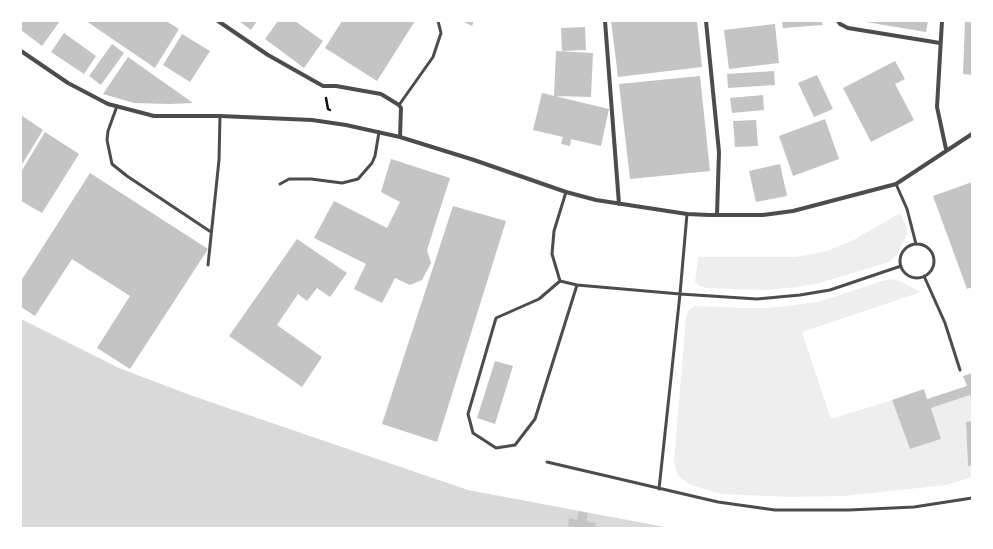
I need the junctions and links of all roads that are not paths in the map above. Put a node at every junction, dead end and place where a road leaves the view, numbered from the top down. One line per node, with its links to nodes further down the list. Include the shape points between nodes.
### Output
1 (218, 21): 9 (street, via 268,55 322,86 381,94)
2 (438, 21): 9 (lane, via 441,33 433,57)
3 (605, 21): 19 (street)
4 (706, 21): 21 (street, via 719,152)
5 (838, 21): 7 (street, via 848,28)
6 (942, 21): 7 (street)
7 (940, 42): 15 (street, via 937,107)
8 (21, 51): 10 (street, via 68,82 108,104)
9 (399, 105): 14 (street)
10 (117, 106): 11 (street, via 154,116); 22 (lane, via 107,140 112,164)
11 (220, 116): 12 (street, via 312,120); 22 (lane, via 219,160)
12 (379, 132): 14 (street); 16 (lane, via 372,163 358,179 342,182 289,179)
13 (972, 134): 15 (street)
14 (400, 137): 18 (street)
15 (946, 150): 17 (street)
16 (280, 184)
17 (896, 184): 21 (street, via 793,211 763,215); 23 (lane, via 907,209)
18 (566, 192): 19 (street); 27 (lane, via 554,231 552,254)
19 (619, 204): 20 (street)
20 (686, 214): 21 (street); 29 (lane)
21 (718, 215)
22 (211, 232): 24 (lane)
23 (916, 244): 25 (lane, via 905,249); 26 (lane, via 926,247 933,256 932,268)
24 (208, 265)
25 (901, 266): 26 (lane, via 908,275); 29 (lane, via 830,290 800,295 757,299)
26 (924, 276): 30 (lane, via 945,323)
27 (560, 281): 28 (lane); 28 (lane, via 539,298 496,318 468,414 473,433 496,448 515,445 535,419)
28 (577, 285): 29 (lane)
29 (680, 294): 32 (lane)
30 (960, 370)
31 (547, 462): 32 (lane)
32 (659, 488): 33 (lane, via 718,502 775,510 914,507)
33 (972, 498)

